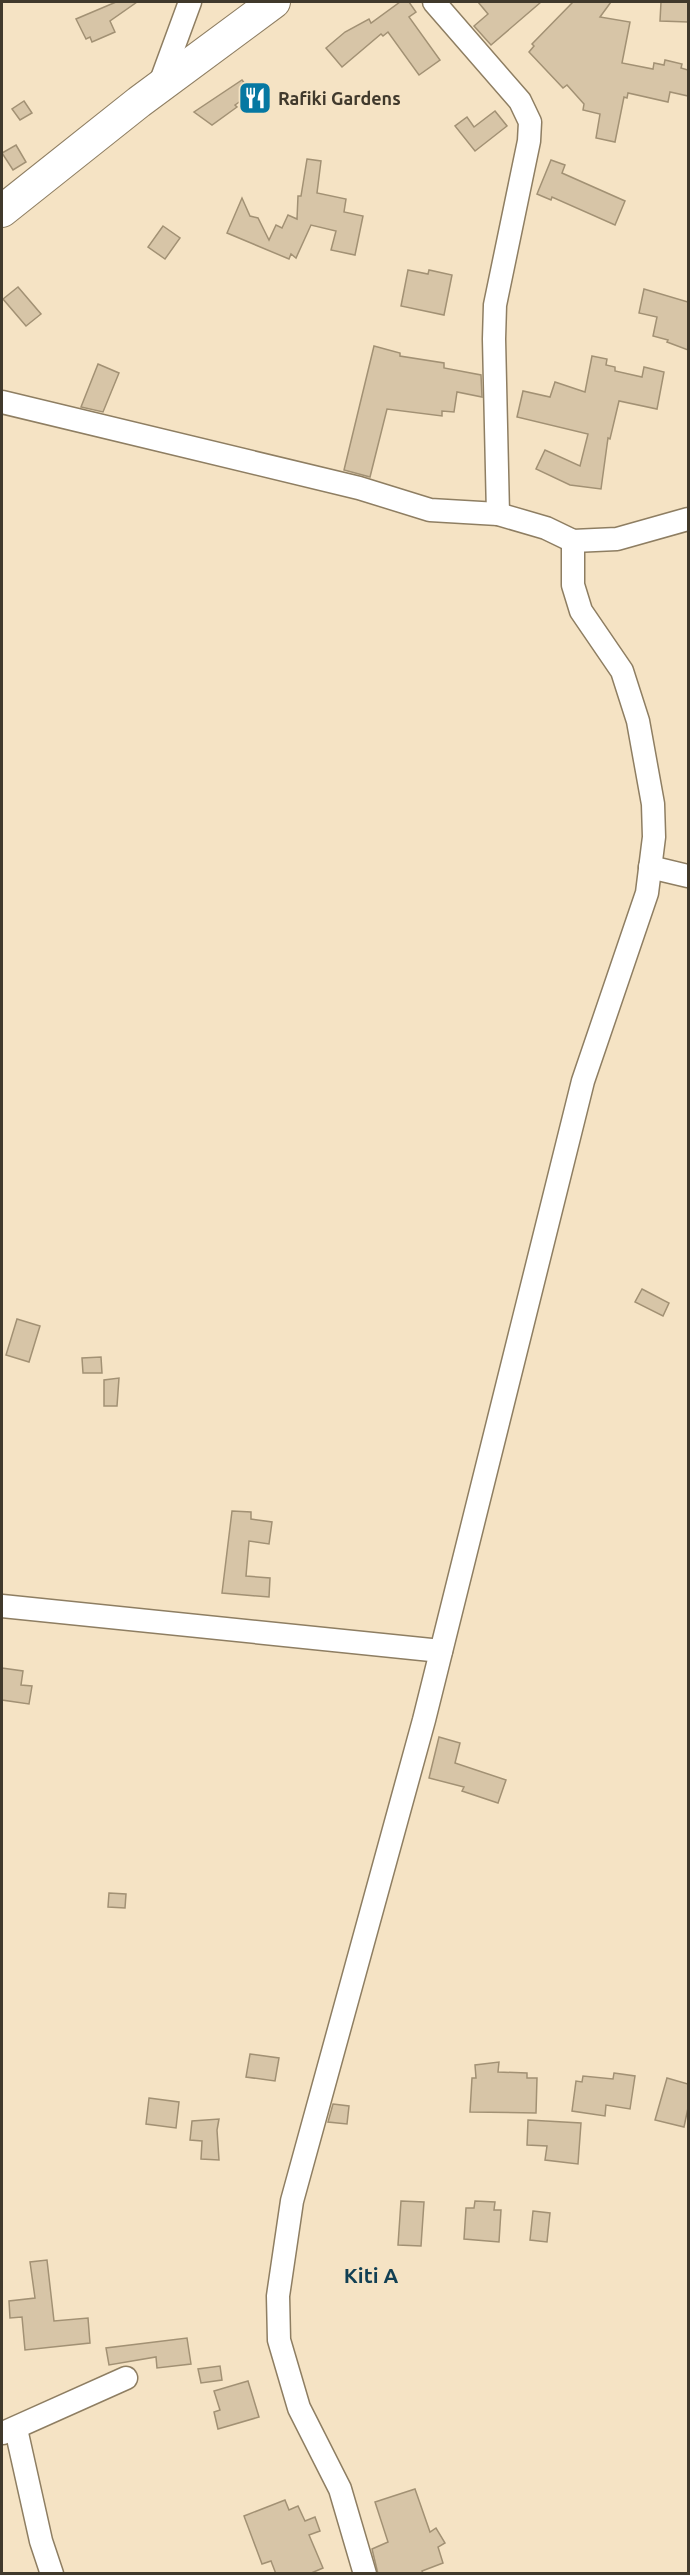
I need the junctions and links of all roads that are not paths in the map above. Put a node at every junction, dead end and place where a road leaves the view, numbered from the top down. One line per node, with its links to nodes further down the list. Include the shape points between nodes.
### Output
1 (190, 2): 4 (street)
2 (274, 2): 4 (street)
3 (434, 2): 7 (street, via 520,101 530,122 495,305)
4 (158, 89): 5 (street)
5 (2, 211)
6 (2, 402): 7 (street, via 359,488 429,510)
7 (498, 514): 9 (street, via 546,528)
8 (688, 519): 9 (street, via 617,539)
9 (573, 541): 10 (street, via 573,585 581,611 622,671 638,721 653,804)
10 (650, 867): 11 (street); 13 (street, via 647,892 583,1081)
11 (688, 876)
12 (2, 1606): 13 (street)
13 (441, 1651): 17 (street, via 292,2201 278,2296 279,2340 299,2408 340,2489)
14 (126, 2378): 15 (street)
15 (9, 2431): 16 (street)
16 (52, 2574)
17 (365, 2574)

